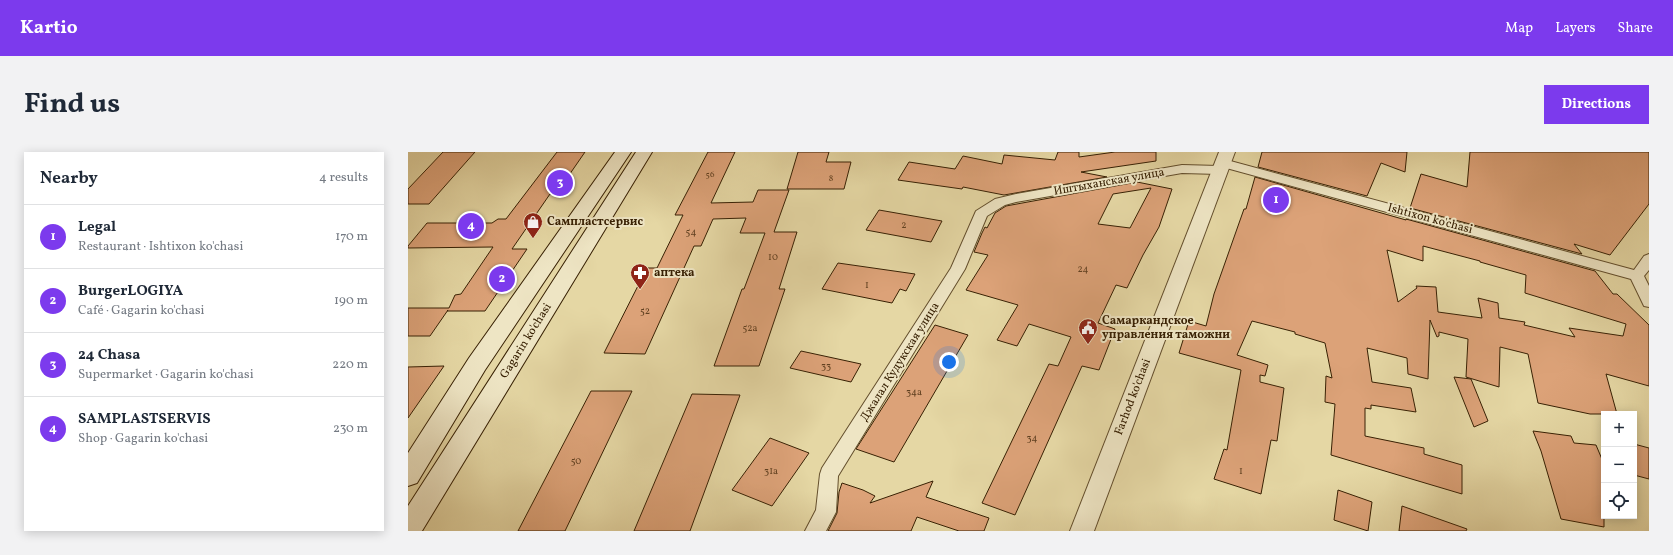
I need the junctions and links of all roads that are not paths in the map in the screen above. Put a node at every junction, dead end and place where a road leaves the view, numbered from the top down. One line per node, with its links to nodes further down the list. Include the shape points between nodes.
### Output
1 (623, 152): 8 (main road, via 477,364)
2 (644, 152): 9 (main road, Gagarin ko'chasi)
3 (1223, 161): 4 (street, Иштыханская улица); 6 (street, Ishtixon ko'chasi); 11 (street, Farhod ko'chasi)
4 (1000, 202): 10 (street, Джалал Кудукская улица, via 981,214 958,269 829,474 826,512)
5 (1649, 259): 6 (street)
6 (1637, 276): 7 (street)
7 (1649, 302)
8 (408, 475)
9 (408, 530)
10 (815, 531)
11 (1082, 531)

